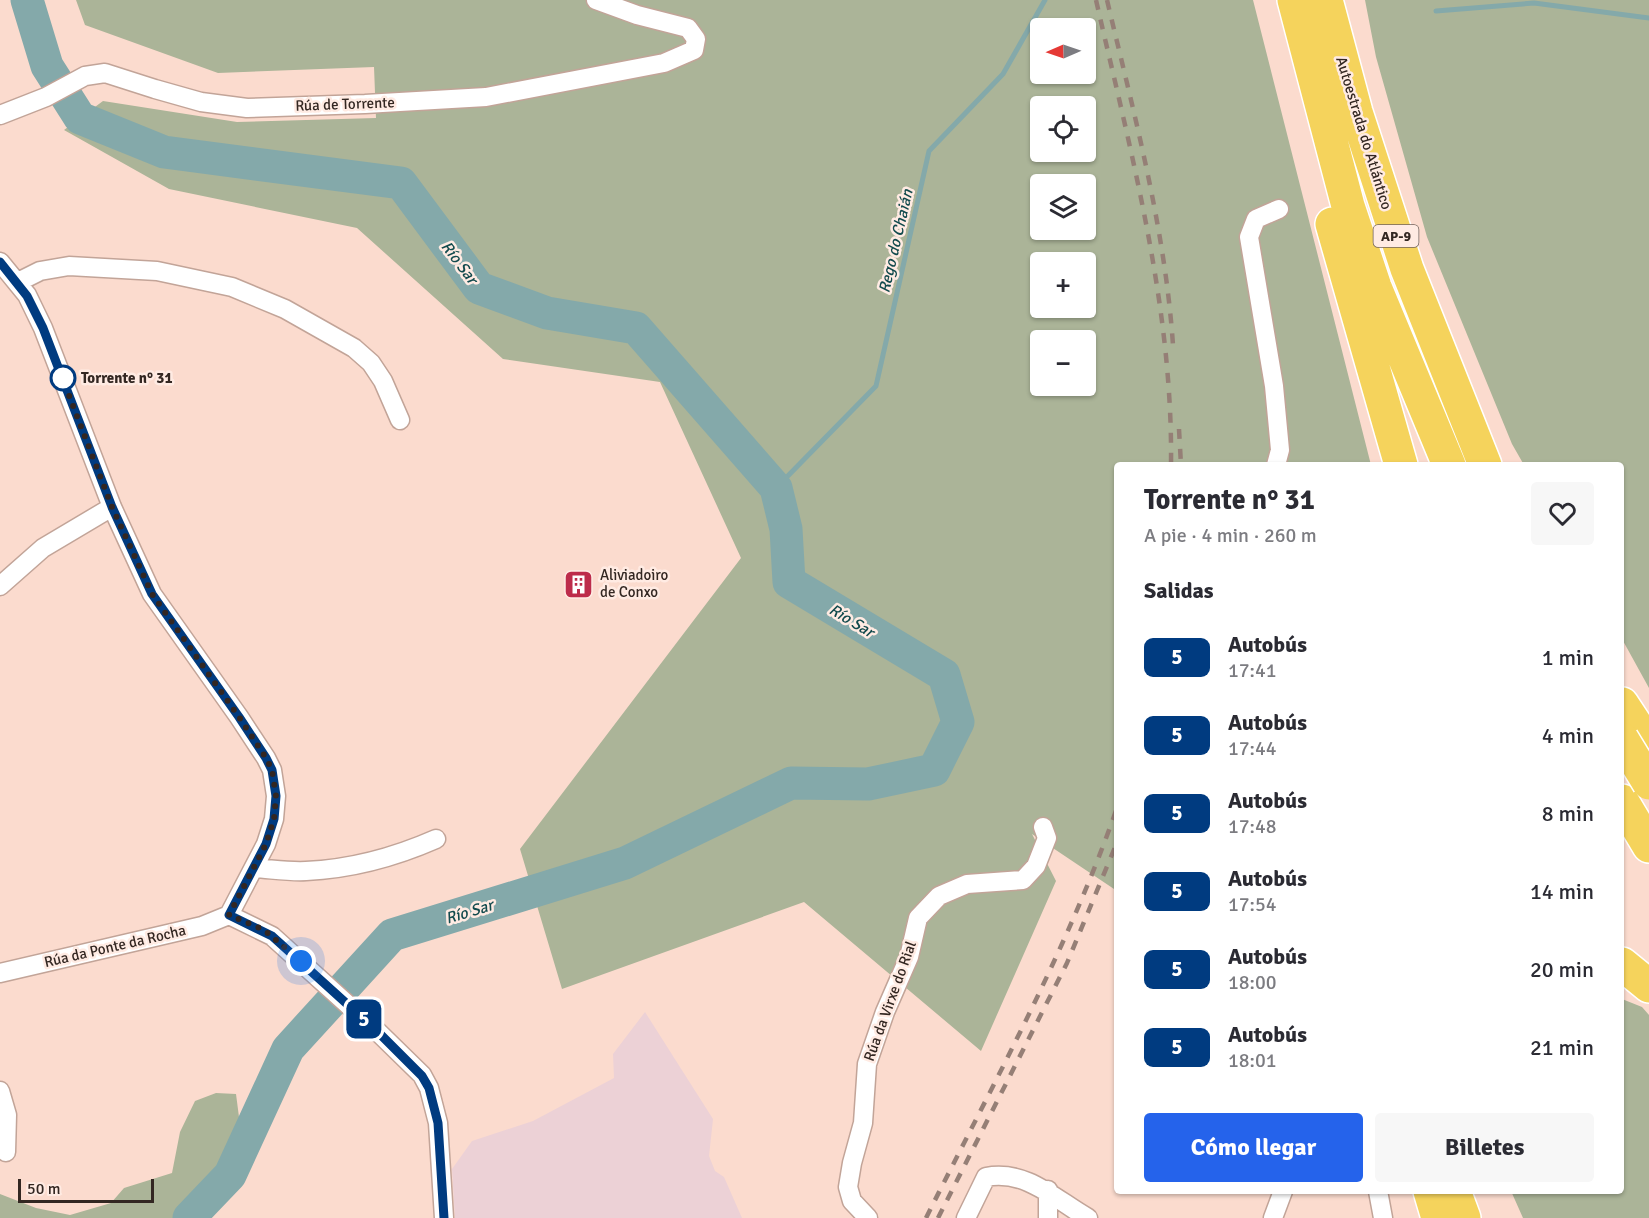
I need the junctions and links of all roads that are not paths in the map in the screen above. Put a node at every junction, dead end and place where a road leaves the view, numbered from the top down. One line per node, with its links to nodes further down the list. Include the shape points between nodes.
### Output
1 (596, 0): 5 (street, Rúa de Torrente, via 688,28 696,46 664,63 486,97 247,108 201,102 105,73 85,76)
2 (1281, 0): 11 (highway, via 1329,215)
3 (1294, 0): 12 (highway, AP-9, via 1348,206)
4 (1326, 0): 13 (highway, Autoestrada do Atlántico / AP-9, via 1356,112 1407,269)
5 (0, 115)
6 (1280, 209): 10 (street, via 1256,219 1249,237 1274,386 1280,450)
7 (0, 262): 8 (street)
8 (18, 282): 9 (street, via 40,271 69,266 157,271 232,287 285,309 354,348 383,381); 14 (street, via 43,328)
9 (400, 420)
10 (1277, 462)
11 (1400, 462)
12 (1448, 462)
13 (1484, 462)
14 (112, 507): 15 (street, via 43,548); 27 (street, via 152,594 272,770 274,819)
15 (0, 586)
16 (1624, 707): 18 (highway)
17 (1624, 742): 21 (highway, bridge)
18 (1649, 745)
19 (1649, 762): 20 (highway)
20 (1624, 777)
21 (1649, 783): 22 (highway)
22 (1624, 799)
23 (1624, 803): 26 (highway)
24 (1043, 827): 41 (street, Rúa da Virxe do Rial, via 1047,837 1036,866 1023,880 967,884 939,896 918,918 909,957 867,1064 863,1123 848,1187 852,1201)
25 (436, 839): 27 (street, via 346,868)
26 (1649, 846)
27 (255, 868): 28 (street)
28 (229, 915): 30 (street, Rúa da Ponte da Rocha, via 202,926); 40 (street, via 264,930 414,1065 429,1088 438,1123)
29 (1624, 966): 31 (highway)
30 (0, 973)
31 (1649, 986)
32 (0, 1091): 33 (street, via 7,1114)
33 (6, 1152)
34 (1048, 1190): 42 (street, via 1004,1175 986,1177); 43 (street); 44 (street)
35 (1282, 1194): 45 (street)
36 (1379, 1194): 46 (street)
37 (1431, 1194): 47 (highway)
38 (1455, 1194): 48 (highway)
39 (1465, 1194): 49 (highway)
40 (444, 1218)
41 (868, 1218)
42 (966, 1218)
43 (1048, 1218)
44 (1088, 1218)
45 (1273, 1218)
46 (1383, 1218)
47 (1438, 1218)
48 (1464, 1218)
49 (1472, 1218)

